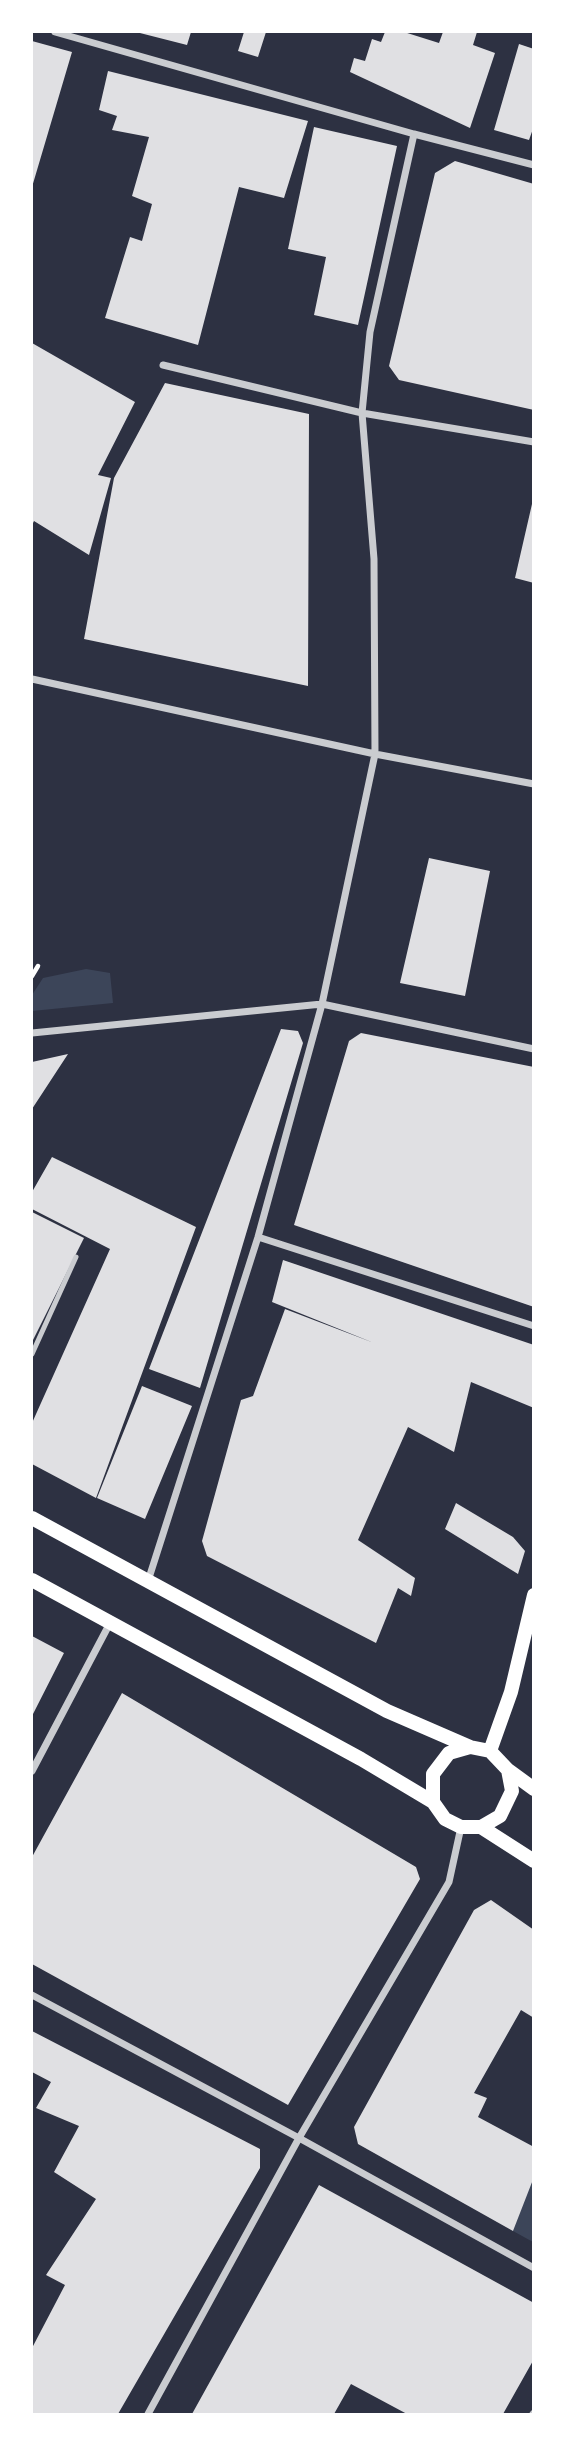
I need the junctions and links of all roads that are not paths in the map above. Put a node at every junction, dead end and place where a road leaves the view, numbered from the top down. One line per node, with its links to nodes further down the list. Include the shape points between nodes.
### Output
1 (55, 32): 2 (street)
2 (414, 134): 3 (street); 5 (street, via 370,332)
3 (534, 165)
4 (163, 365): 5 (street)
5 (362, 412): 6 (street); 8 (street, via 374,559)
6 (534, 442)
7 (32, 679): 8 (street)
8 (375, 754): 9 (street); 10 (street)
9 (534, 784)
10 (322, 1003): 11 (street); 12 (street); 13 (street)
11 (32, 1033)
12 (534, 1049)
13 (258, 1237): 15 (street); 19 (street)
14 (76, 1257): 16 (lane)
15 (534, 1326)
16 (32, 1354)
17 (32, 1518): 19 (main road)
18 (32, 1580): 22 (main road)
19 (148, 1581): 23 (main road, via 387,1711)
20 (534, 1595): 21 (main road)
21 (531, 1619): 24 (main road)
22 (110, 1623): 26 (street); 28 (main road)
23 (470, 1747): 24 (main road); 28 (main road, via 449,1753 433,1774)
24 (490, 1751): 25 (main road)
25 (508, 1770): 27 (main road); 30 (main road, via 512,1791 500,1816)
26 (32, 1771)
27 (534, 1790)
28 (433, 1802): 29 (main road, via 445,1819)
29 (461, 1827): 30 (main road); 33 (street, via 449,1882)
30 (481, 1827): 31 (main road)
31 (534, 1861)
32 (32, 1995): 33 (street)
33 (299, 2138): 34 (street); 35 (street)
34 (534, 2268)
35 (148, 2414)

